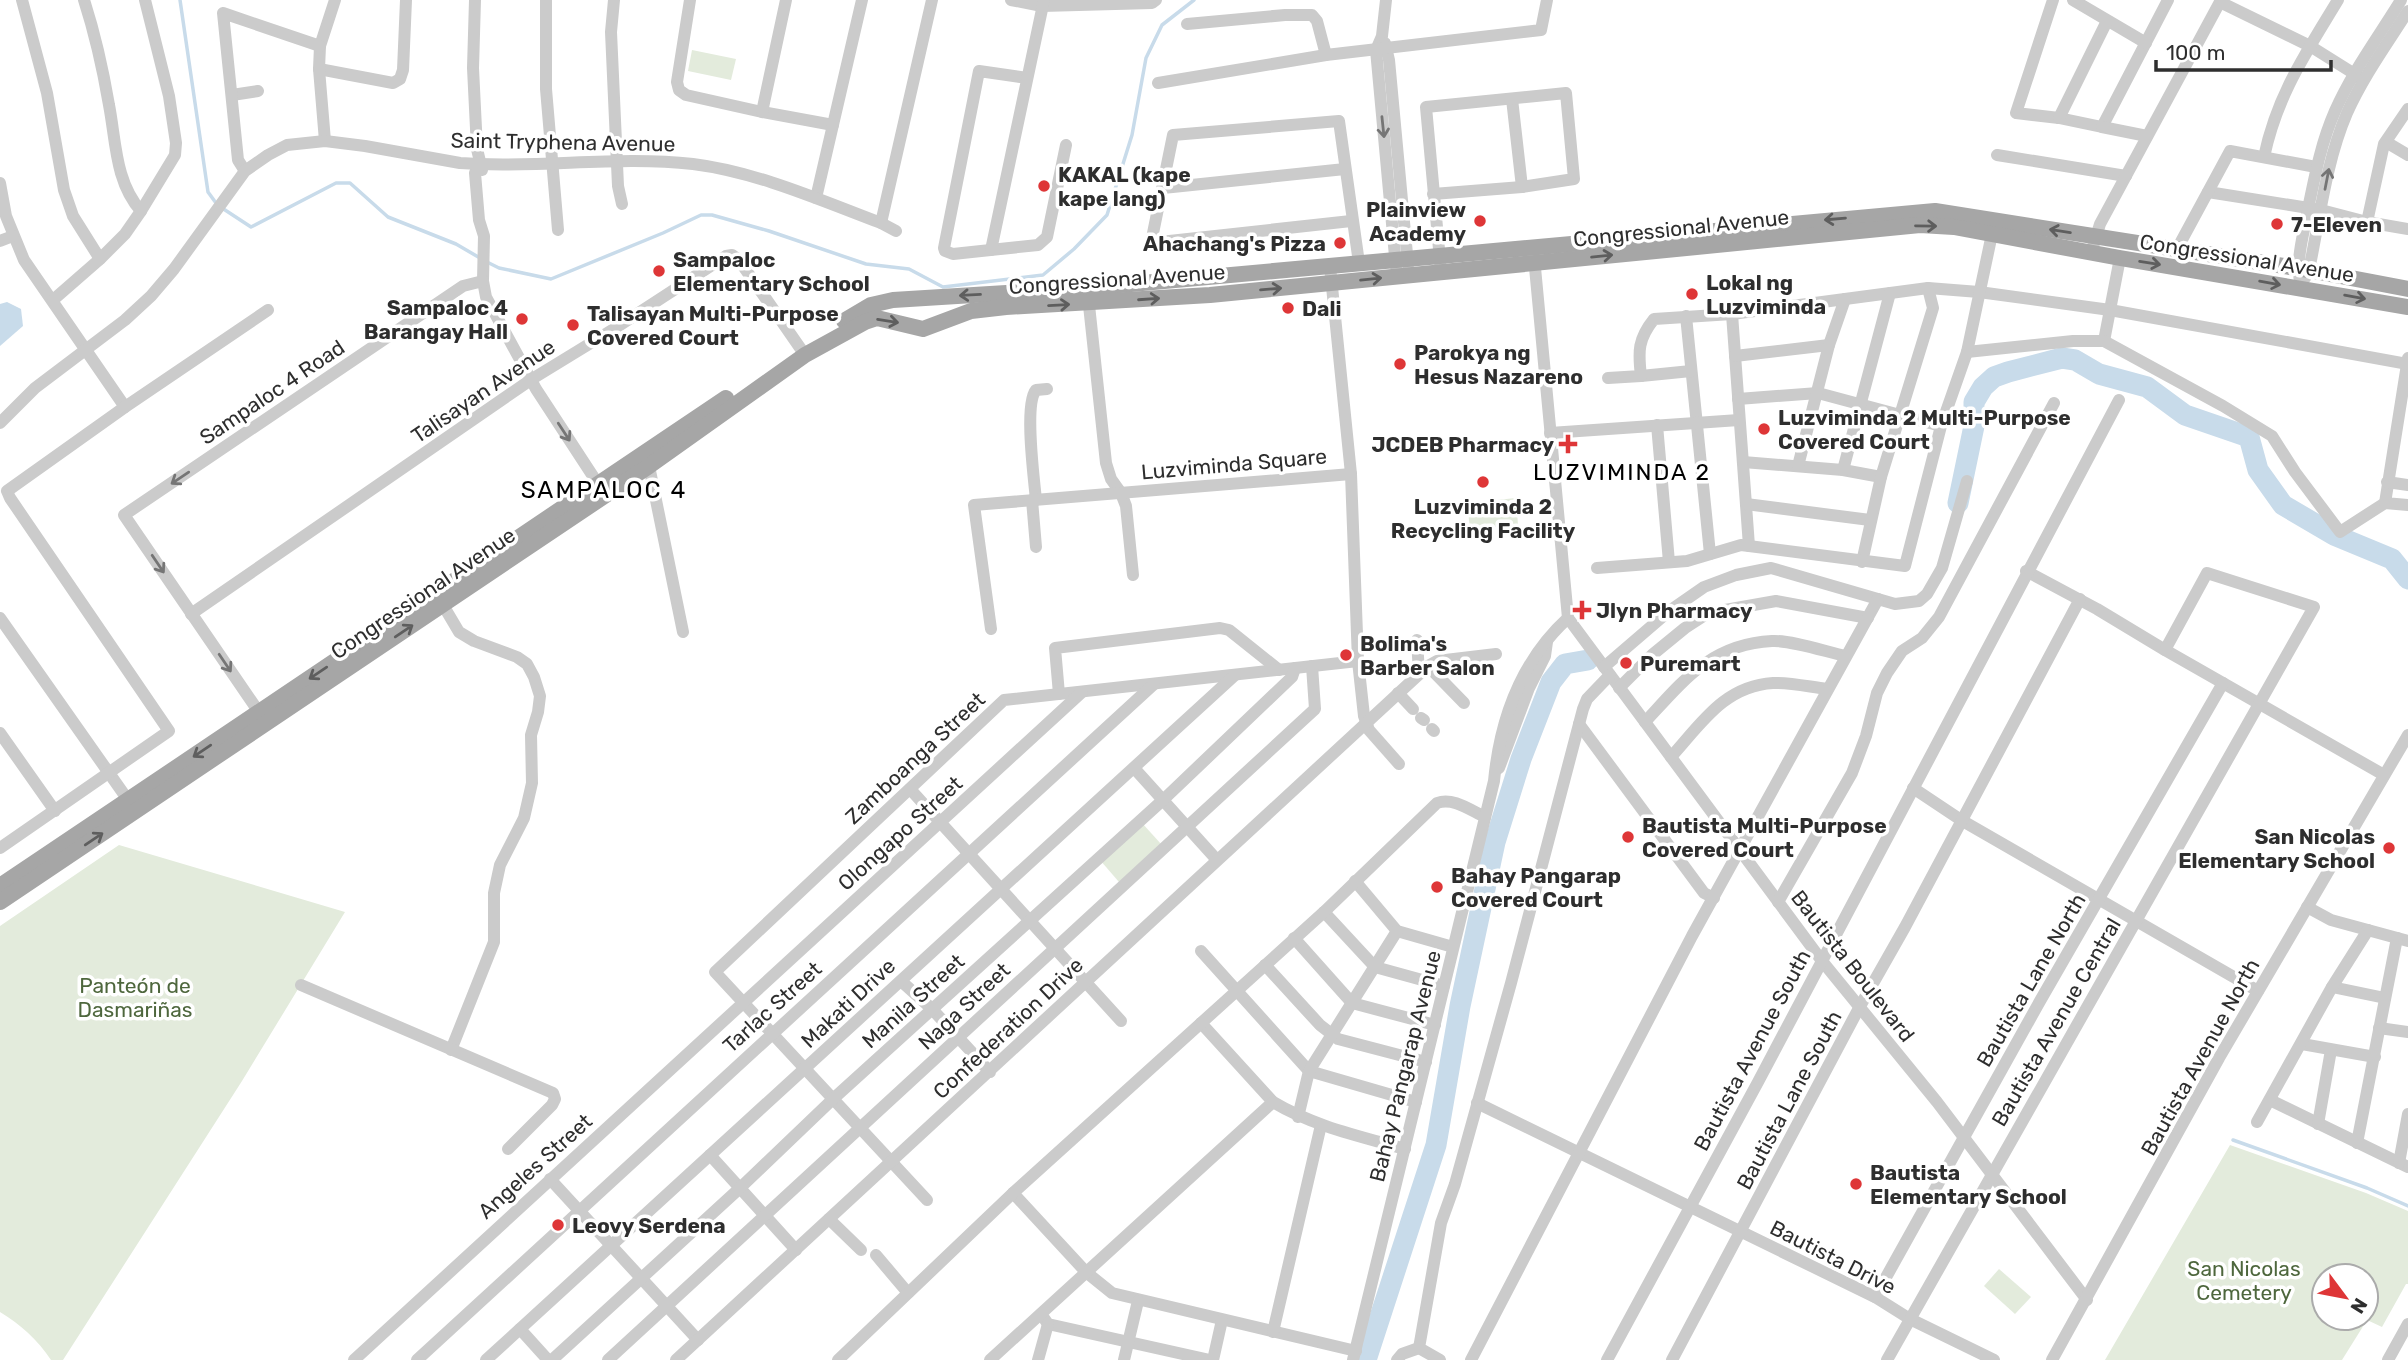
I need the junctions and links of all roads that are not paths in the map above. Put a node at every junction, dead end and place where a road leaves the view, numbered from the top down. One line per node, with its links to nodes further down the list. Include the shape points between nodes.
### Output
1 (22, 0): 82 (street, via 42,71 64,190 73,216)
2 (84, 0): 66 (street, via 104,76 119,167 131,201)
3 (145, 0): 66 (street, via 176,143 175,155)
4 (335, 0): 29 (street)
5 (406, 0): 32 (street, via 400,79 393,83)
6 (475, 0): 52 (street, via 473,68)
7 (546, 0): 53 (street)
8 (614, 0): 51 (street, via 611,32)
9 (690, 0): 40 (street, via 679,90)
10 (786, 0): 40 (street)
11 (862, 0): 42 (street)
12 (932, 0): 69 (street)
13 (1011, 0): 23 (street)
14 (1156, 0): 23 (street)
15 (1386, 0): 28 (street)
16 (1547, 0): 28 (street, via 1541,30)
17 (2053, 0): 41 (street, via 2016,113)
18 (2073, 0): 25 (street)
19 (2339, 0): 30 (street)
20 (2401, 0): 33 (street)
21 (2220, 1): 30 (street); 44 (street)
22 (2163, 2): 27 (street)
23 (1043, 3): 34 (street)
24 (2408, 11): 33 (street)
25 (2107, 22): 27 (street); 41 (street)
26 (1186, 24): 31 (street, via 1312,15)
27 (2146, 43): 43 (street)
28 (1382, 45): 31 (street); 86 (street)
29 (320, 46): 32 (street); 37 (street, via 223,13)
30 (2311, 46): 33 (street); 50 (street, via 2275,113)
31 (1326, 55): 35 (street)
32 (319, 69): 45 (street)
33 (2360, 77): 54 (street, via 2336,108); 65 (street, one-way to 33)
34 (1027, 78): 79 (street); 79 (street, via 979,71 944,248 953,254)
35 (1158, 83)
36 (258, 91): 37 (street)
37 (232, 95): 56 (street, via 238,160)
38 (1512, 99): 59 (street); 59 (street, via 1566,93 1574,179); 62 (street, via 1426,107)
39 (2408, 109): 46 (street)
40 (762, 112): 42 (street)
41 (2059, 118): 43 (street)
42 (833, 125): 63 (street)
43 (2102, 127): 44 (street)
44 (2147, 136): 57 (street)
45 (324, 141): 52 (street, Saint Tryphena Avenue); 56 (street, Saint Tryphena Avenue, via 287,145)
46 (2386, 142): 49 (street); 68 (street)
47 (1066, 145): 79 (street, via 1044,242)
48 (1997, 155): 57 (street)
49 (2408, 155)
50 (2264, 157): 54 (street); 61 (street, via 2230,151)
51 (617, 161): 53 (street, Saint Tryphena Avenue); 63 (street, Saint Tryphena Avenue, via 720,169); 64 (street)
52 (479, 164): 53 (street, Saint Tryphena Avenue); 89 (street, via 475,173 484,241)
53 (551, 164): 71 (street)
54 (2316, 167): 65 (street)
55 (1345, 169): 60 (street); 60 (street, via 1339,121 1173,135); 67 (street)
56 (245, 171): 105 (street, Saint Tryphena Avenue, via 151,296)
57 (2126, 176): 75 (street)
58 (0, 183): 74 (street)
59 (1522, 187): 62 (street)
60 (1163, 188): 67 (street, via 1152,243)
61 (2208, 191): 65 (street); 78 (street)
62 (1433, 194): 85 (street)
63 (816, 198): 69 (street, Saint Tryphena Avenue)
64 (622, 204)
65 (2315, 209): 68 (street); 87 (street)
66 (141, 212): 82 (street)
67 (1351, 221): 84 (street)
68 (2367, 222): 70 (street)
69 (881, 223): 72 (street, Saint Tryphena Avenue)
70 (2408, 229)
71 (558, 230)
72 (896, 231)
73 (1992, 234): 80 (main road, Congressional Avenue); 83 (main road, Congressional Avenue, one-way to 73, via 1920,225); 93 (street)
74 (13, 236): 76 (street); 97 (street)
75 (2096, 237): 77 (main road, Congressional Avenue, one-way to 77, via 1935,211); 78 (main road, Congressional Avenue); 80 (street)
76 (0, 241)
77 (1533, 246): 83 (street); 85 (main road, Congressional Avenue)
78 (2177, 249): 87 (main road, Congressional Avenue)
79 (991, 250)
80 (2091, 253): 81 (main road, Congressional Avenue)
81 (2120, 258): 91 (main road, Congressional Avenue, one-way to 91); 100 (street)
82 (100, 259): 97 (street)
83 (1534, 263): 85 (main road, Congressional Avenue); 127 (street)
84 (1359, 264): 86 (main road, Congressional Avenue); 88 (main road, Congressional Avenue)
85 (1440, 264): 86 (main road, Congressional Avenue)
86 (1402, 268): 88 (main road, Congressional Avenue, one-way to 86)
87 (2303, 269): 91 (street); 92 (main road, Congressional Avenue)
88 (1331, 275): 95 (main road, Congressional Avenue); 132 (street)
89 (483, 278): 113 (street, via 486,297); 155 (street, Sampaloc 4 Road, one-way to 155, via 463,286 124,515)
90 (1928, 288): 93 (street); 94 (street); 121 (street, via 1933,308)
91 (2301, 288): 98 (main road, Congressional Avenue, one-way to 98)
92 (2408, 289)
93 (1979, 292): 100 (street); 107 (street)
94 (1890, 293): 96 (street); 119 (street)
95 (1088, 296): 106 (main road, Congressional Avenue, one-way to 95, via 877,318 923,329 971,312); 106 (main road, Congressional Avenue, one-way to 106, via 893,300 871,305); 138 (street, Luzviminda Square, via 1106,463)
96 (1845, 299): 101 (street); 104 (street)
97 (53, 300): 105 (street)
98 (2408, 307)
99 (268, 310): 120 (street)
100 (2109, 310): 103 (street); 109 (street)
101 (1732, 314): 102 (street); 108 (street)
102 (1686, 316): 110 (street); 111 (street, via 1654,319 1644,332 1638,352)
103 (2104, 341): 107 (street); 140 (street, via 2272,436 2340,532)
104 (1829, 345): 108 (street); 115 (street)
105 (87, 349): 120 (street); 123 (street, Saint Tryphena Avenue)
106 (802, 352): 113 (street, Talisayan Avenue, via 732,255); 129 (main road, Congressional Avenue); 137 (main road, Congressional Avenue)
107 (1967, 352): 126 (street)
108 (1735, 356): 116 (street)
109 (2408, 362): 135 (street)
110 (1691, 371): 111 (street); 124 (street)
111 (1641, 376): 112 (street)
112 (1608, 378)
113 (532, 379): 137 (street, one-way to 137); 155 (street, Talisayan Avenue)
114 (1047, 389): 139 (street, via 1037,390 1032,397)
115 (1818, 393): 116 (street); 119 (street); 130 (street)
116 (1738, 400): 122 (street)
117 (2119, 400): 150 (street, Bautista Avenue South)
118 (2054, 403): 212 (street, via 1939,617 1922,638 1902,651 1887,673 1852,773)
119 (1862, 405): 121 (street); 131 (street)
120 (125, 407): 191 (street, via 7,494 169,731)
121 (1900, 415): 126 (street); 133 (street)
122 (1739, 420): 124 (street); 128 (street)
123 (0, 423)
124 (1697, 423): 125 (street); 146 (street)
125 (1657, 425): 127 (street); 147 (street)
126 (1941, 426): 148 (street, via 1905,566)
127 (1550, 433): 157 (street)
128 (1743, 463): 130 (street); 141 (street)
129 (649, 466): 137 (main road, Congressional Avenue); 160 (street)
130 (1798, 466): 131 (street)
131 (1843, 470): 133 (street)
132 (1351, 474): 138 (street, Luzviminda Square); 165 (street)
133 (1881, 477): 143 (street)
134 (1967, 481): 152 (street, via 1942,568 1927,594 1908,603)
135 (2387, 482): 136 (street); 140 (street)
136 (2408, 485)
137 (602, 490): 154 (main road, Congressional Avenue); 181 (main road, Congressional Avenue, one-way to 181)
138 (1121, 493): 139 (street); 151 (street)
139 (1034, 500): 145 (street); 159 (street, via 974,505)
140 (2385, 503): 142 (street)
141 (1746, 504): 143 (street); 144 (street)
142 (2408, 505)
143 (1870, 520): 148 (street)
144 (1749, 546): 146 (street); 148 (street)
145 (1036, 547)
146 (1710, 554): 147 (street)
147 (1669, 562): 149 (street)
148 (1861, 562)
149 (1597, 568)
150 (2026, 571): 153 (street); 194 (street, Bautista Avenue South)
151 (1133, 575)
152 (1878, 599): 158 (street); 170 (street, via 1771,568 1736,575 1704,587 1677,606)
153 (2080, 599): 162 (street); 199 (street, Bautista Lane South)
154 (443, 605): 181 (main road, Congressional Avenue, one-way to 154); 248 (street, via 460,632 527,664 540,696 531,735 532,783 524,818 500,865 494,893 494,942)
155 (191, 614): 181 (street, Sampaloc 4 Road, one-way to 181)
156 (0, 618): 191 (street)
157 (1568, 618): 170 (street, Bautista Boulevard); 198 (street, Bahay Pangarap Avenue, via 1547,642 1494,781)
158 (1868, 618): 164 (street); 174 (street, via 1776,601 1706,615 1685,628)
159 (991, 629)
160 (683, 632)
161 (1417, 640): 169 (street)
162 (2165, 650): 172 (street); 180 (street, Bautista Avenue Central, via 2207,573 2314,607)
163 (1496, 654): 169 (street, Confederation Drive, via 1437,660)
164 (1846, 656): 175 (street); 183 (street, via 1774,641 1731,648 1703,663)
165 (1358, 662): 166 (street, Zamboanga Street); 184 (street)
166 (1312, 666): 167 (street, Zamboanga Street); 201 (street, Naga Street, via 1315,709)
167 (1295, 668): 168 (street, Zamboanga Street); 196 (street, Manila Street, via 1292,677)
168 (1279, 670): 171 (street, Zamboanga Street); 178 (street, via 1229,630 1220,628 1055,649)
169 (1424, 670): 177 (street, Confederation Drive); 179 (street)
170 (1607, 671): 174 (street, Bautista Boulevard); 185 (street, via 1587,699)
171 (1236, 675): 173 (street, Zamboanga Street); 190 (street, Makati Drive)
172 (2223, 683): 180 (street); 210 (street, Bautista Lane North)
173 (1154, 684): 176 (street, Zamboanga Street); 204 (street, Tarlac Street)
174 (1619, 688): 183 (street, Bautista Boulevard)
175 (1827, 690): 188 (street, via 1775,683 1747,688 1721,701); 203 (street)
176 (1082, 692): 178 (street, Zamboanga Street); 200 (street, Olongapo Street)
177 (1398, 693): 182 (street); 184 (street, Confederation Drive)
178 (1059, 694): 193 (street, Zamboanga Street, via 1004,700)
179 (1464, 703)
180 (2260, 704): 192 (street); 215 (street, Bautista Avenue Central)
181 (263, 718): 195 (main road, Congressional Avenue, one-way to 195); 211 (main road, Congressional Avenue, one-way to 181)
182 (1425, 722)
183 (1645, 722): 188 (street, Bautista Boulevard)
184 (1366, 723): 189 (street); 205 (street, Confederation Drive)
185 (1579, 724): 209 (street, via 1704,893); 259 (street)
186 (0, 733): 197 (street)
187 (2408, 735): 192 (street, Bautista Avenue North)
188 (1671, 757): 203 (street, Bautista Boulevard)
189 (1399, 764)
190 (1134, 768): 196 (street); 208 (street, Makati Drive)
191 (108, 774): 195 (street); 197 (street)
192 (2384, 775): 213 (street, Bautista Avenue North)
193 (910, 789): 200 (street); 235 (street, Zamboanga Street, via 715,972)
194 (1913, 789): 199 (street); 224 (street, Bautista Avenue South)
195 (128, 800): 207 (main road, Congressional Avenue)
196 (1163, 800): 201 (street); 216 (street, Manila Street)
197 (55, 811): 202 (street)
198 (1485, 817): 206 (street, via 1452,802 1437,803); 222 (street, Bahay Pangarap Avenue)
199 (1961, 820): 210 (street); 237 (street, Bautista Lane South)
200 (941, 822): 204 (street); 235 (street, Olongapo Street)
201 (1187, 827): 205 (street); 221 (street, Naga Street)
202 (0, 848)
203 (1740, 850): 209 (street); 212 (street, Bautista Boulevard)
204 (969, 852): 208 (street); 244 (street, Tarlac Street)
205 (1217, 860): 228 (street, Confederation Drive)
206 (1355, 881): 214 (street); 218 (street)
207 (0, 886)
208 (1002, 889): 216 (street); 227 (street, Makati Drive)
209 (1714, 898): 270 (street)
210 (2099, 899): 215 (street); 266 (street, Bautista Lane North)
211 (0, 902)
212 (1778, 902): 224 (street, Bautista Boulevard)
213 (2308, 907): 217 (street, via 2331,920); 233 (street, Bautista Avenue North)
214 (1324, 912): 219 (street); 226 (street)
215 (2136, 919): 233 (street); 274 (street, Bautista Avenue Central)
216 (1031, 920): 221 (street); 238 (street, Manila Street)
217 (2368, 930): 220 (street); 231 (street)
218 (1397, 931): 222 (street); 226 (street)
219 (1294, 937): 225 (street); 236 (street)
220 (2402, 939): 234 (street)
221 (1056, 947): 228 (street); 246 (street, Naga Street)
222 (1454, 947): 230 (street, Bahay Pangarap Avenue)
223 (1201, 951): 232 (street)
224 (1822, 961): 237 (street, Bautista Boulevard); 279 (street, Bautista Avenue South)
225 (1265, 965): 232 (street); 245 (street)
226 (1375, 967): 230 (street); 236 (street)
227 (901, 981): 238 (street); 252 (street, Makati Drive)
228 (1087, 981): 239 (street); 254 (street, Confederation Drive)
229 (301, 985): 248 (street)
230 (1444, 986): 241 (street, Bahay Pangarap Avenue)
231 (2332, 987): 234 (street); 247 (street)
232 (1236, 991): 240 (street); 253 (street)
233 (2258, 991): 292 (street, Bautista Avenue North)
234 (2385, 998): 242 (street)
235 (743, 1002): 244 (street); 275 (street, Angeles Street)
236 (1352, 1003): 241 (street); 245 (street)
237 (1859, 1007): 266 (street, Bautista Boulevard); 283 (street, Bautista Lane South)
238 (932, 1009): 246 (street); 255 (street, Manila Street)
239 (1121, 1021)
240 (1201, 1023): 257 (street); 277 (street)
241 (1435, 1025): 251 (street, Bahay Pangarap Avenue)
242 (2379, 1028): 243 (street); 250 (street)
243 (2408, 1032)
244 (772, 1033): 252 (street); 280 (street, Tarlac Street)
245 (1332, 1034): 251 (street); 253 (street)
246 (958, 1037): 254 (street); 265 (street, Naga Street)
247 (2302, 1044): 249 (street); 256 (street)
248 (451, 1050): 268 (street, via 553,1093 552,1105)
249 (2331, 1050): 250 (street); 263 (street)
250 (2375, 1057): 267 (street)
251 (1426, 1062): 258 (street, Bahay Pangarap Avenue)
252 (805, 1069): 255 (street); 271 (street, Makati Drive)
253 (1309, 1071): 258 (street); 261 (street)
254 (990, 1072): 272 (street, Confederation Drive)
255 (833, 1098): 265 (street); 276 (street, Manila Street)
256 (2270, 1100): 262 (street); 263 (street)
257 (1273, 1102): 261 (street); 288 (street)
258 (1416, 1102): 269 (street, Bahay Pangarap Avenue)
259 (1477, 1103): 270 (street, Bautista Drive); 303 (street, via 1441,1223)
260 (2408, 1114): 273 (street)
261 (1297, 1117): 264 (street)
262 (2258, 1122)
263 (2318, 1124): 267 (street)
264 (1321, 1125): 269 (street); 300 (street)
265 (860, 1128): 272 (street); 281 (street, Naga Street)
266 (1964, 1138): 274 (street, Bautista Boulevard); 291 (street, Bautista Lane North)
267 (2357, 1143): 273 (street)
268 (509, 1149)
269 (1405, 1149): 304 (street, Bahay Pangarap Avenue)
270 (1579, 1153): 279 (street, Bautista Drive); 319 (street)
271 (710, 1155): 276 (street); 284 (street, Makati Drive)
272 (891, 1162): 278 (street); 282 (street, Confederation Drive)
273 (2403, 1165)
274 (1991, 1173): 292 (street, Bautista Boulevard); 295 (street, Bautista Avenue Central)
275 (550, 1179): 280 (street); 306 (street, Angeles Street)
276 (740, 1188): 281 (street); 289 (street, Manila Street)
277 (1013, 1193): 288 (street); 290 (street)
278 (927, 1200)
279 (1690, 1207): 283 (street, Bautista Drive); 305 (street, Bautista Avenue South)
280 (579, 1210): 284 (street); 307 (street, Tarlac Street)
281 (765, 1215): 285 (street); 294 (street, Naga Street)
282 (829, 1219): 285 (street, Confederation Drive); 286 (street)
283 (1741, 1232): 291 (street, Bautista Drive); 320 (street, Bautista Lane South)
284 (611, 1245): 289 (street); 299 (street, Makati Drive)
285 (796, 1250): 301 (street, Confederation Drive)
286 (861, 1250)
287 (876, 1255): 290 (street)
288 (1086, 1272): 293 (street, via 1106,1290); 296 (street)
289 (641, 1278): 294 (street); 309 (street, Manila Street)
290 (908, 1293): 312 (street)
291 (1875, 1297): 295 (street, Bautista Drive)
292 (2087, 1300): 323 (street, Bautista Avenue North)
293 (1138, 1301): 297 (street); 302 (street)
294 (667, 1306): 301 (street); 310 (street, Naga Street)
295 (1910, 1318): 321 (street, Bautista Avenue Central); 322 (street, Bautista Drive)
296 (1044, 1319): 302 (street); 313 (street); 314 (street)
297 (1222, 1320): 300 (street); 316 (street)
298 (2408, 1324): 324 (street)
299 (520, 1329): 308 (street, Makati Drive); 309 (street)
300 (1273, 1332): 304 (street)
301 (698, 1340): 311 (street, Confederation Drive)
302 (1129, 1342): 315 (street); 316 (street)
303 (1419, 1348): 317 (street); 318 (street)
304 (1354, 1355)
305 (1609, 1359)
306 (354, 1360)
307 (417, 1360)
308 (486, 1360)
309 (550, 1360)
310 (608, 1360)
311 (676, 1360)
312 (838, 1360)
313 (990, 1360)
314 (1038, 1360)
315 (1125, 1360)
316 (1211, 1360)
317 (1397, 1360)
318 (1440, 1360)
319 (1471, 1360)
320 (1672, 1360)
321 (1886, 1360)
322 (1994, 1360)
323 (2052, 1360)
324 (2388, 1360)

